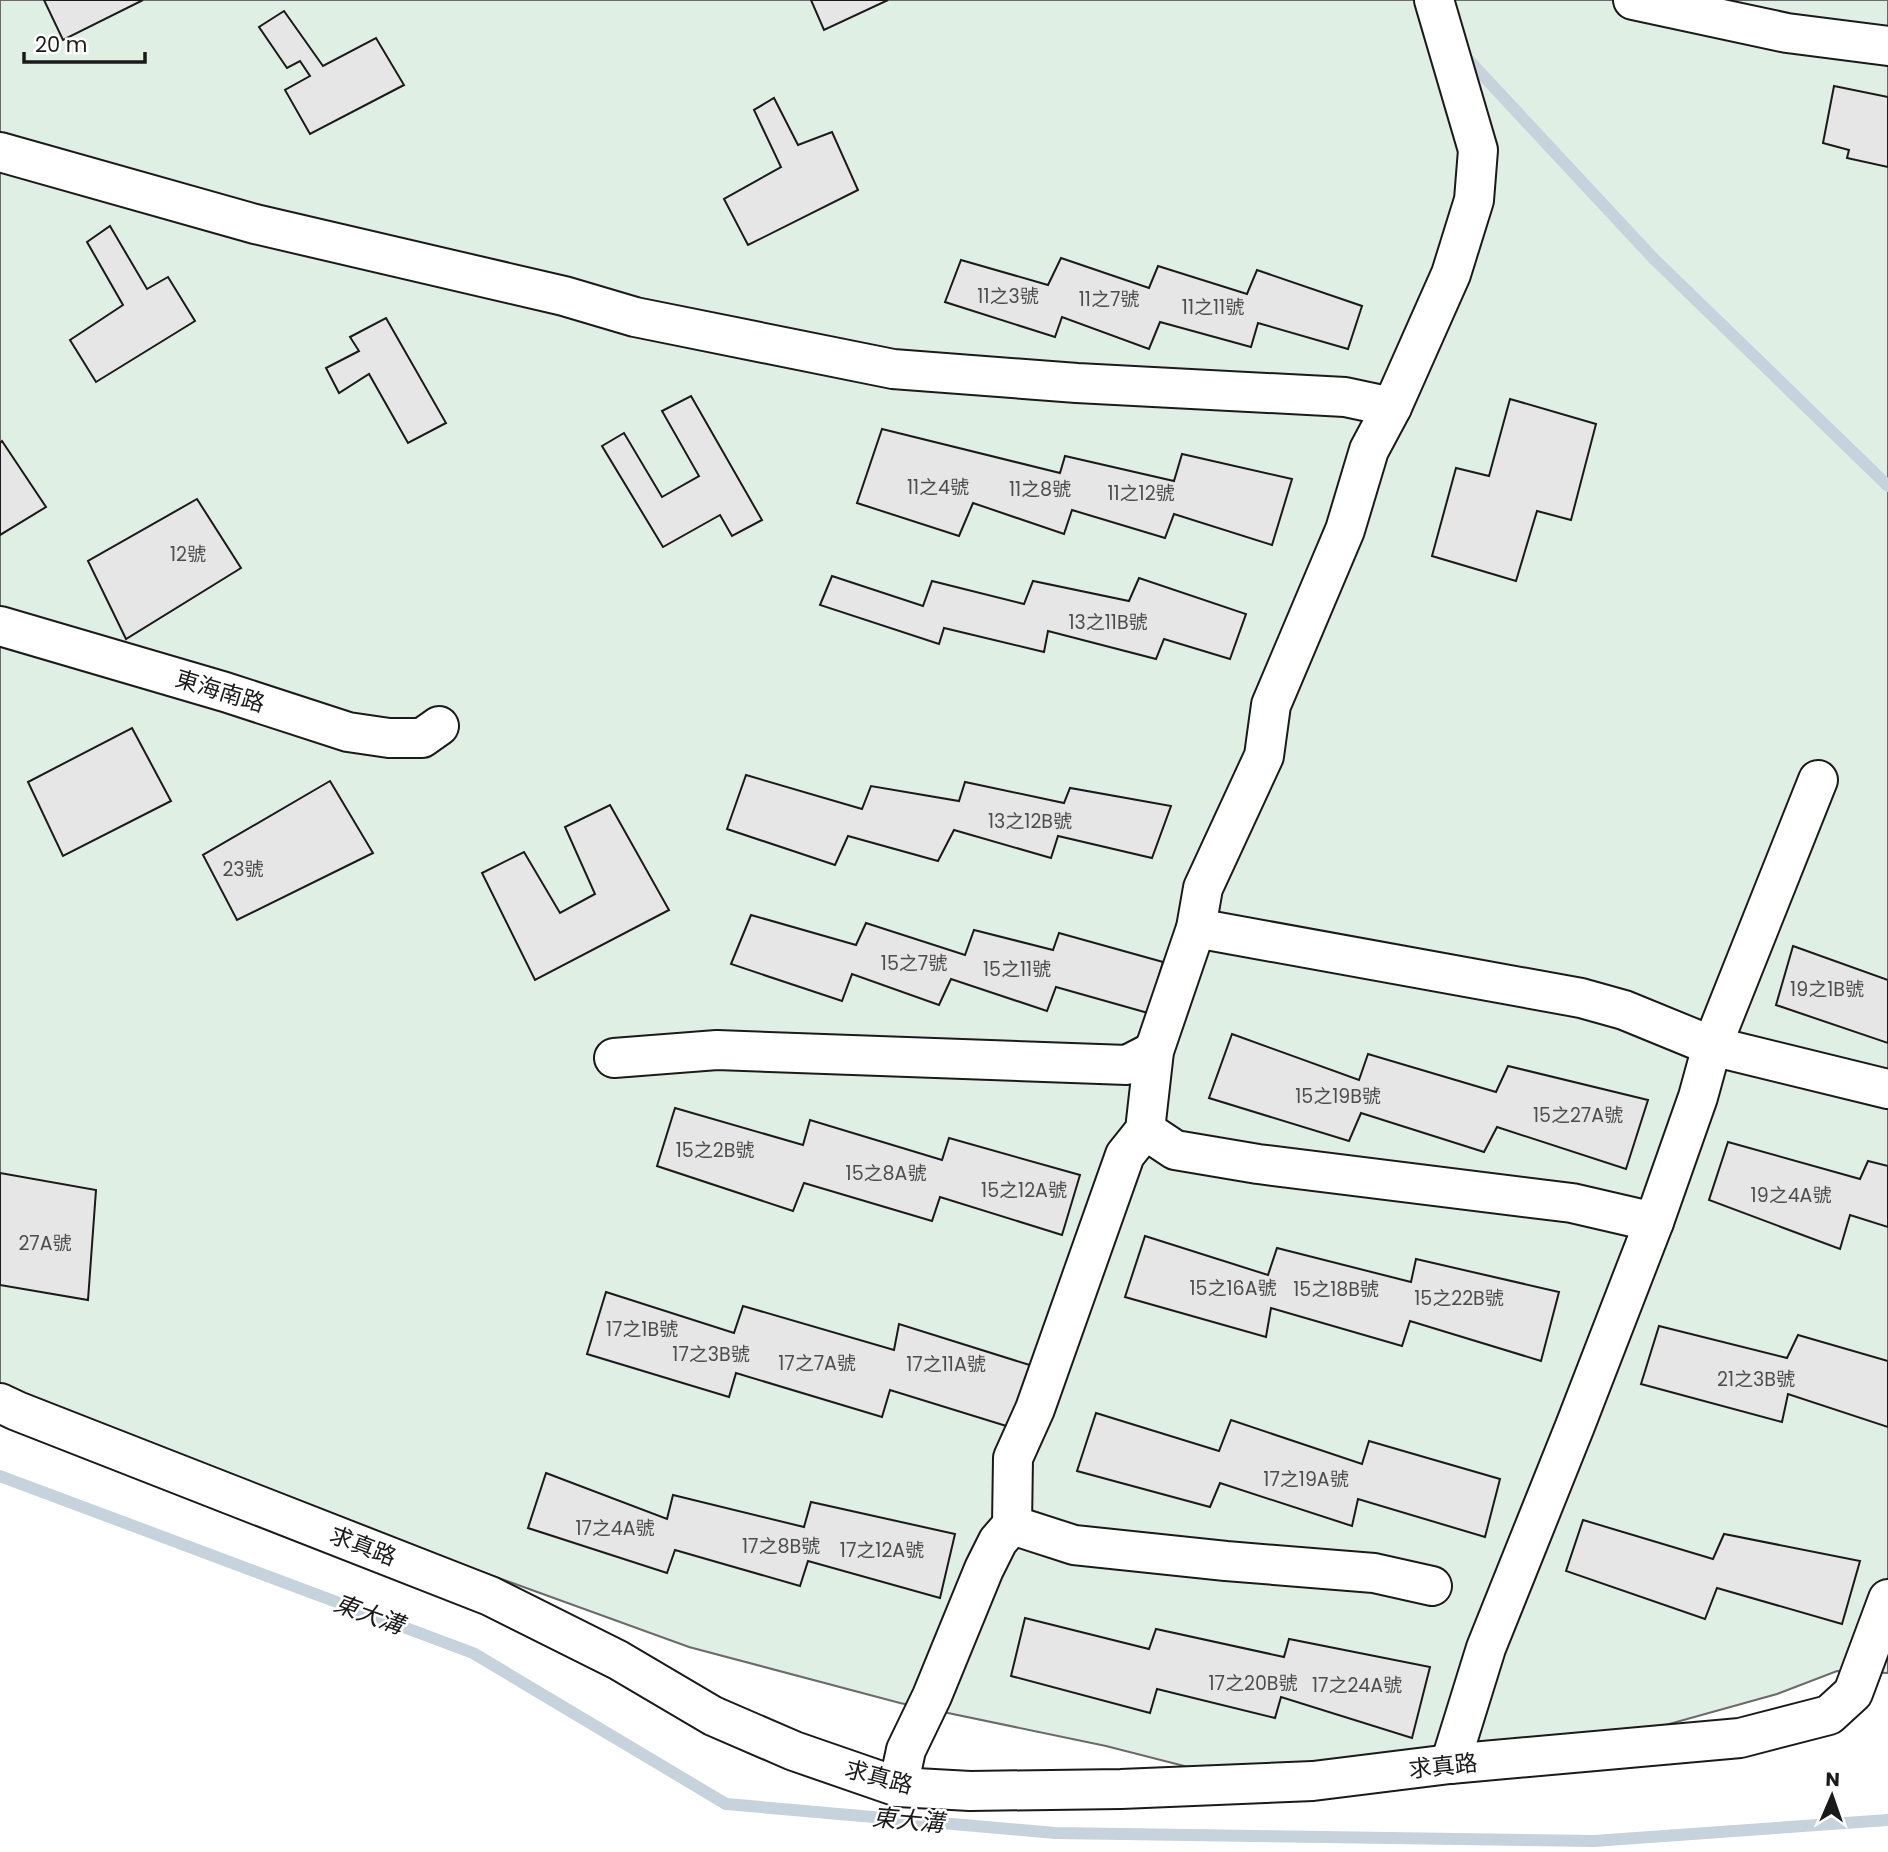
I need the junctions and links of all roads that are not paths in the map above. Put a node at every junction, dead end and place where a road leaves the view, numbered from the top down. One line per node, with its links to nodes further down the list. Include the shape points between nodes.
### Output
1 (1434, 0): 5 (street, via 1478,150 1474,200 1451,274)
2 (1633, 0): 3 (street, via 1787,33)
3 (1888, 46)
4 (0, 152): 5 (street, via 255,223 635,317 893,369 1345,397)
5 (1392, 407): 9 (street, via 1369,450 1345,530 1271,705 1264,756 1203,888)
6 (0, 626): 7 (street, 東海南路, via 348,732 422,738)
7 (439, 726)
8 (1818, 780): 10 (street)
9 (1196, 928): 10 (street, via 1581,998 1624,1010); 11 (street)
10 (1712, 1046): 13 (street); 15 (street)
11 (1154, 1051): 12 (street, via 1127,1065 718,1050); 14 (street)
12 (614, 1058)
13 (1888, 1089)
14 (1145, 1130): 15 (street, via 1175,1150 1572,1203); 17 (street, via 1125,1155 1035,1409 1013,1458)
15 (1654, 1222): 20 (street, via 1486,1648)
16 (0, 1403): 21 (street, 求真路, via 491,1596 618,1660 713,1716 794,1751)
17 (1012, 1525): 18 (street, via 1074,1545 1374,1573); 21 (street, via 984,1569 906,1750)
18 (1432, 1586)
19 (1888, 1599): 20 (street, 求真路, via 1853,1693 1829,1715 1740,1738)
20 (1450, 1764): 21 (street, 求真路, via 1313,1781 1121,1789)
21 (898, 1787)

